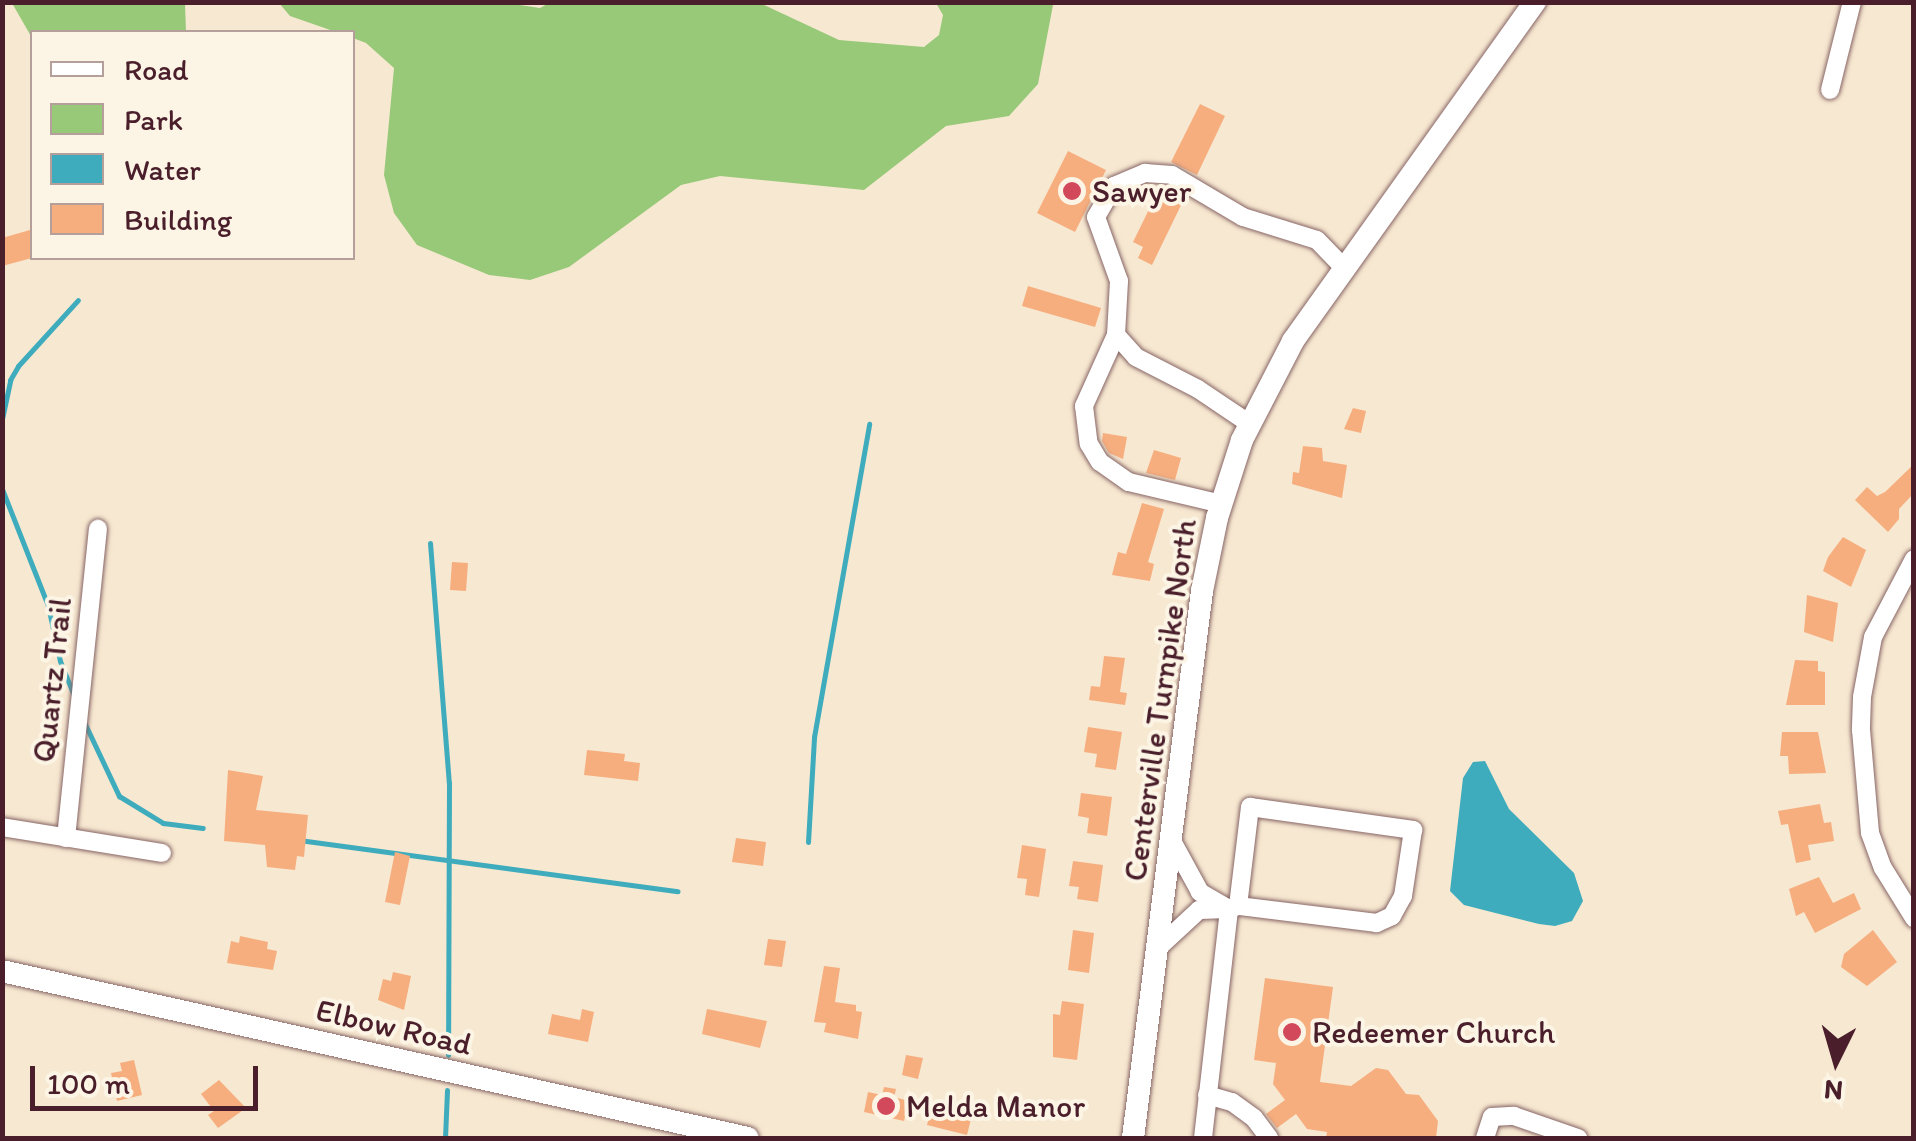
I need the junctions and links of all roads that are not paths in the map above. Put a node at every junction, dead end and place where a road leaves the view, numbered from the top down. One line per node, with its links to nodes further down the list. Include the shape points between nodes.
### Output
1 (1535, 2): 4 (main road, Centerville Turnpike North)
2 (1852, 2): 3 (street)
3 (1830, 90)
4 (1342, 267): 5 (street, via 1317,240 1243,217 1172,175 1144,173 1114,186 1096,218 1119,281); 6 (main road, Centerville Turnpike North)
5 (1116, 335): 6 (street, via 1136,357); 7 (street, via 1084,406 1089,444 1100,462 1129,482)
6 (1250, 424): 7 (main road, Centerville Turnpike North)
7 (1221, 504): 12 (main road, Centerville Turnpike North, via 1202,592)
8 (98, 529): 11 (street, Quartz Trail)
9 (1914, 559): 15 (street, via 1873,638 1862,697 1870,834)
10 (2, 827): 11 (street)
11 (66, 838): 13 (street)
12 (1171, 839): 14 (street, via 1200,892); 16 (main road, Centerville Turnpike North)
13 (162, 853)
14 (1234, 908): 14 (street, via 1377,924 1392,916 1403,896 1413,830 1250,807); 16 (street, via 1199,910); 18 (street)
15 (1914, 918)
16 (1158, 948): 20 (main road, Centerville Turnpike North)
17 (10, 974): 19 (main road, Elbow Road)
18 (1207, 1095): 21 (street); 22 (street, via 1232,1102)
19 (748, 1138)
20 (1132, 1138)
21 (1203, 1138)
22 (1269, 1138)
23 (1485, 1138): 24 (street, via 1492,1118 1514,1116)
24 (1578, 1138)

